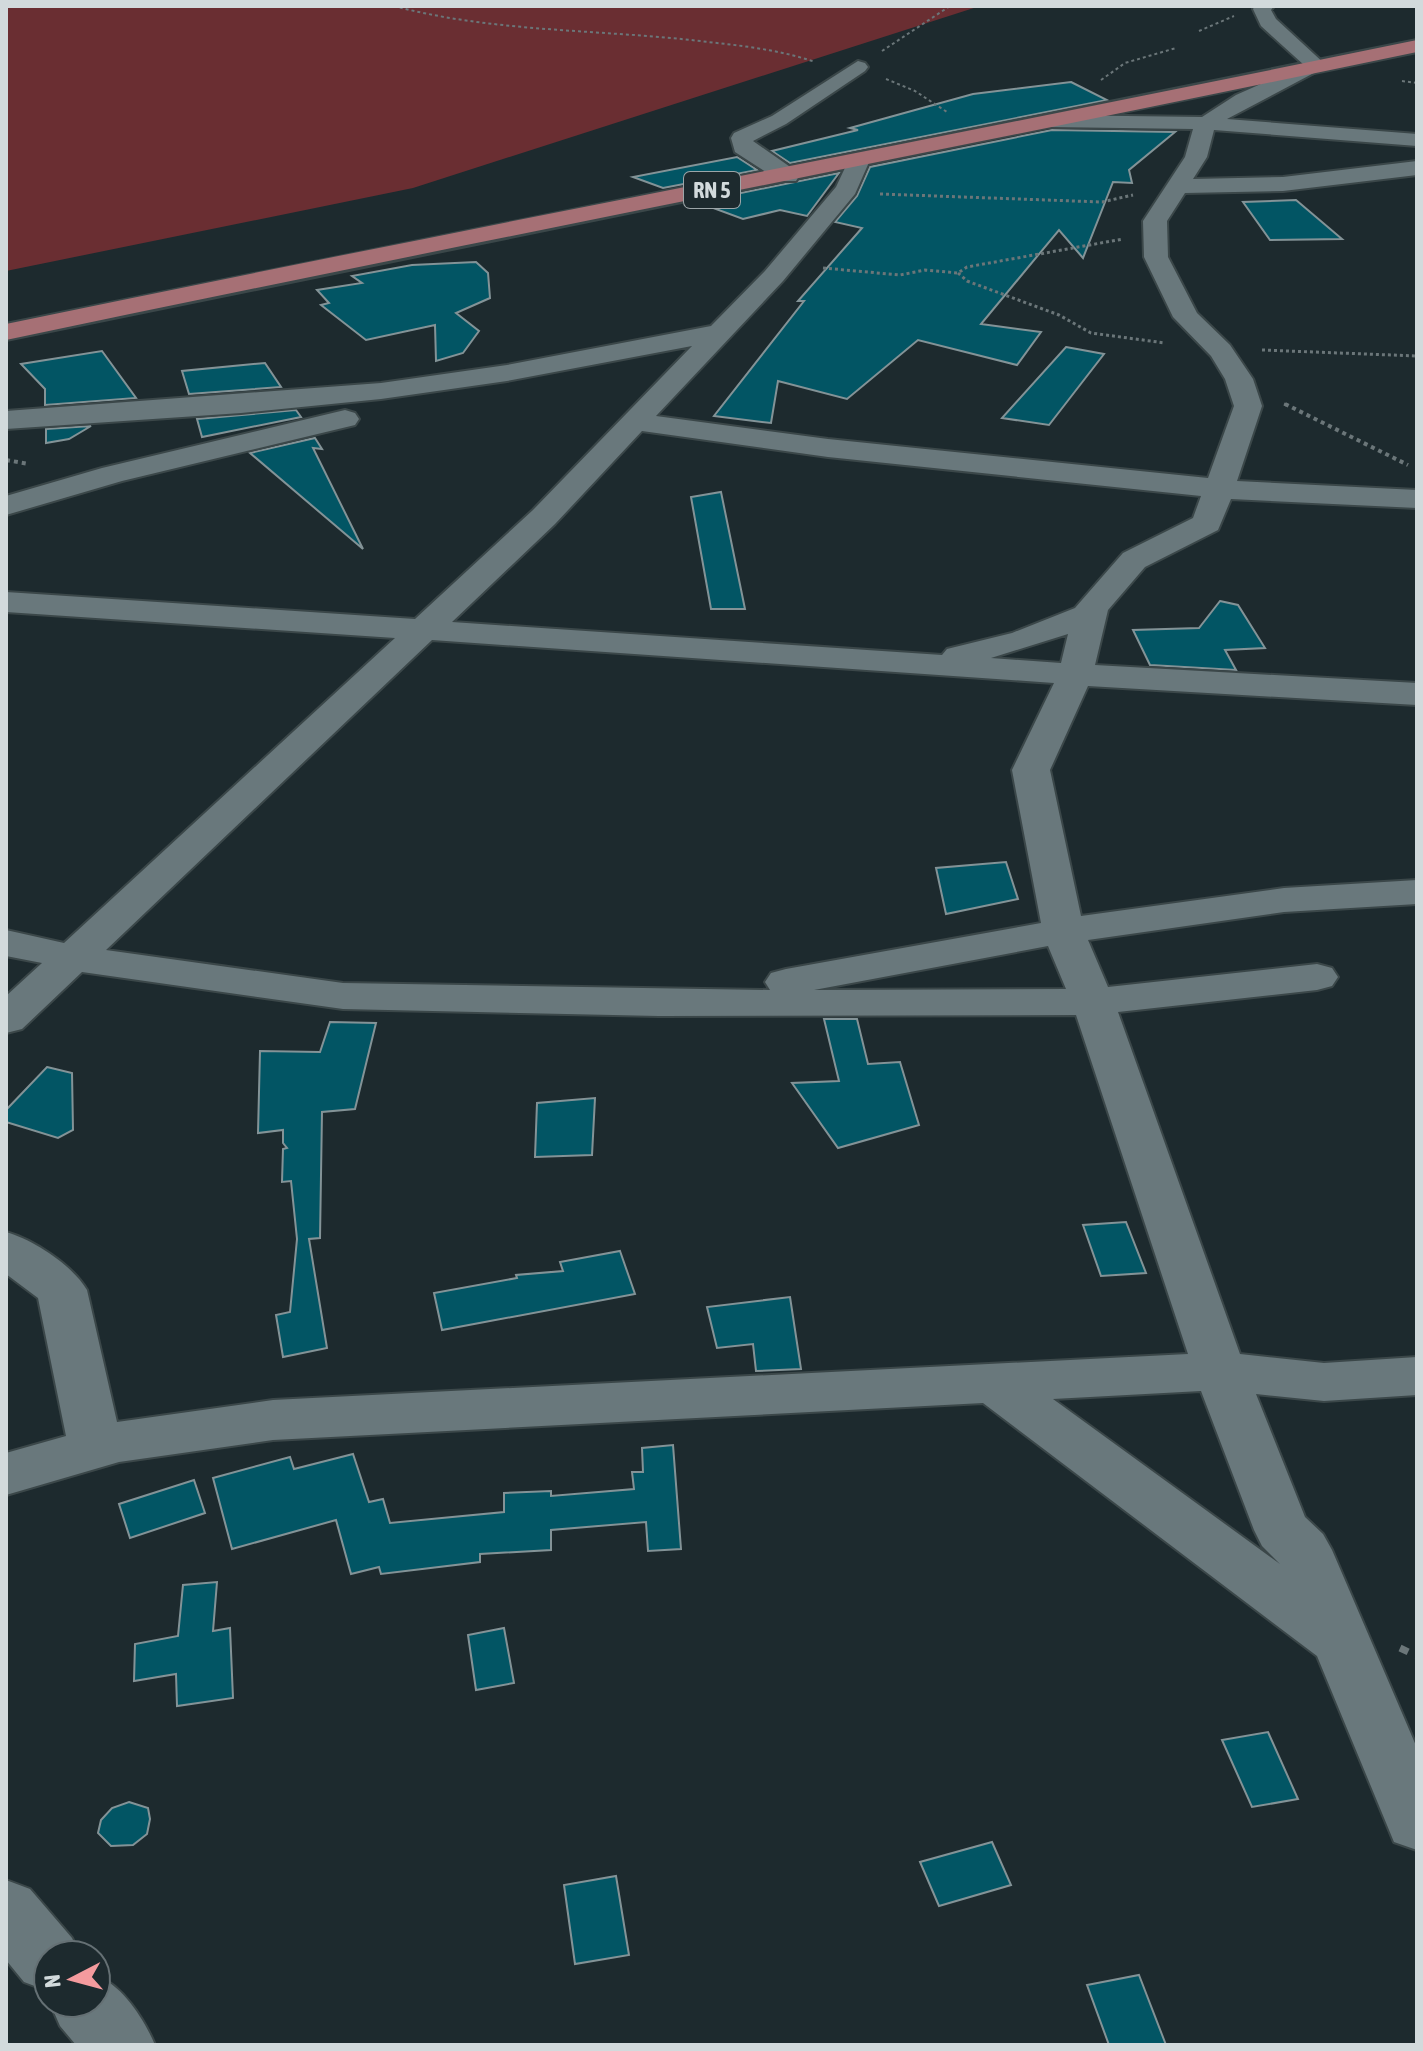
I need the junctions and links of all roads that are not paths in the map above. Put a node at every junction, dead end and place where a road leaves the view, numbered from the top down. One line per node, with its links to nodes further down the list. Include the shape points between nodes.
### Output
1 (1265, 6): 3 (street, via 1268,22)
2 (1417, 46): 3 (main road, RN 5)
3 (1317, 66): 5 (main road, RN 5); 6 (street, via 1243,99)
4 (858, 67): 10 (street, via 742,138 743,147)
5 (1051, 121): 6 (street); 9 (main road, RN 5, via 974,136)
6 (1205, 124): 7 (street); 12 (street, via 1196,157)
7 (1416, 139): 11 (street)
8 (1417, 168): 11 (street)
9 (853, 174): 10 (main road, RN 5); 14 (street, via 782,266)
10 (788, 176): 13 (main road, RN 5, via 435,242)
11 (1320, 179): 12 (street)
12 (1176, 189): 18 (street, via 1155,221 1156,257 1186,317 1223,355 1248,406)
13 (6, 332)
14 (717, 333): 15 (street); 17 (street)
15 (501, 375): 16 (street, via 268,404); 20 (street, via 444,396 113,474)
16 (6, 420)
17 (638, 422): 18 (street, via 828,448); 23 (street)
18 (1219, 487): 19 (street, via 1280,495); 22 (street, via 1207,523 1134,560)
19 (1417, 499)
20 (6, 506)
21 (6, 602): 23 (street)
22 (1090, 614): 24 (street, via 986,651); 25 (street)
23 (429, 628): 24 (street); 30 (street)
24 (912, 664): 25 (street)
25 (1075, 676): 26 (street); 28 (street, via 1031,770)
26 (1417, 694)
27 (1417, 892): 28 (street, via 1284,900)
28 (1063, 931): 32 (street); 33 (street)
29 (6, 943): 30 (street)
30 (76, 958): 33 (street, via 343,996); 34 (street)
31 (1317, 977): 32 (street)
32 (1093, 1002): 33 (street); 36 (street)
33 (659, 1003)
34 (6, 1020)
35 (6, 1249): 39 (street, via 62,1290)
36 (1220, 1371): 37 (street, via 1324,1382); 38 (street); 41 (street, via 1282,1530 1303,1550)
37 (1417, 1376)
38 (995, 1384): 39 (street, via 273,1420); 41 (street)
39 (96, 1449): 40 (street)
40 (6, 1474)
41 (1339, 1639): 42 (street)
42 (1417, 1822)
43 (6, 1910): 44 (street)
44 (32, 1941)
45 (98, 2019): 46 (street)
46 (120, 2045)

